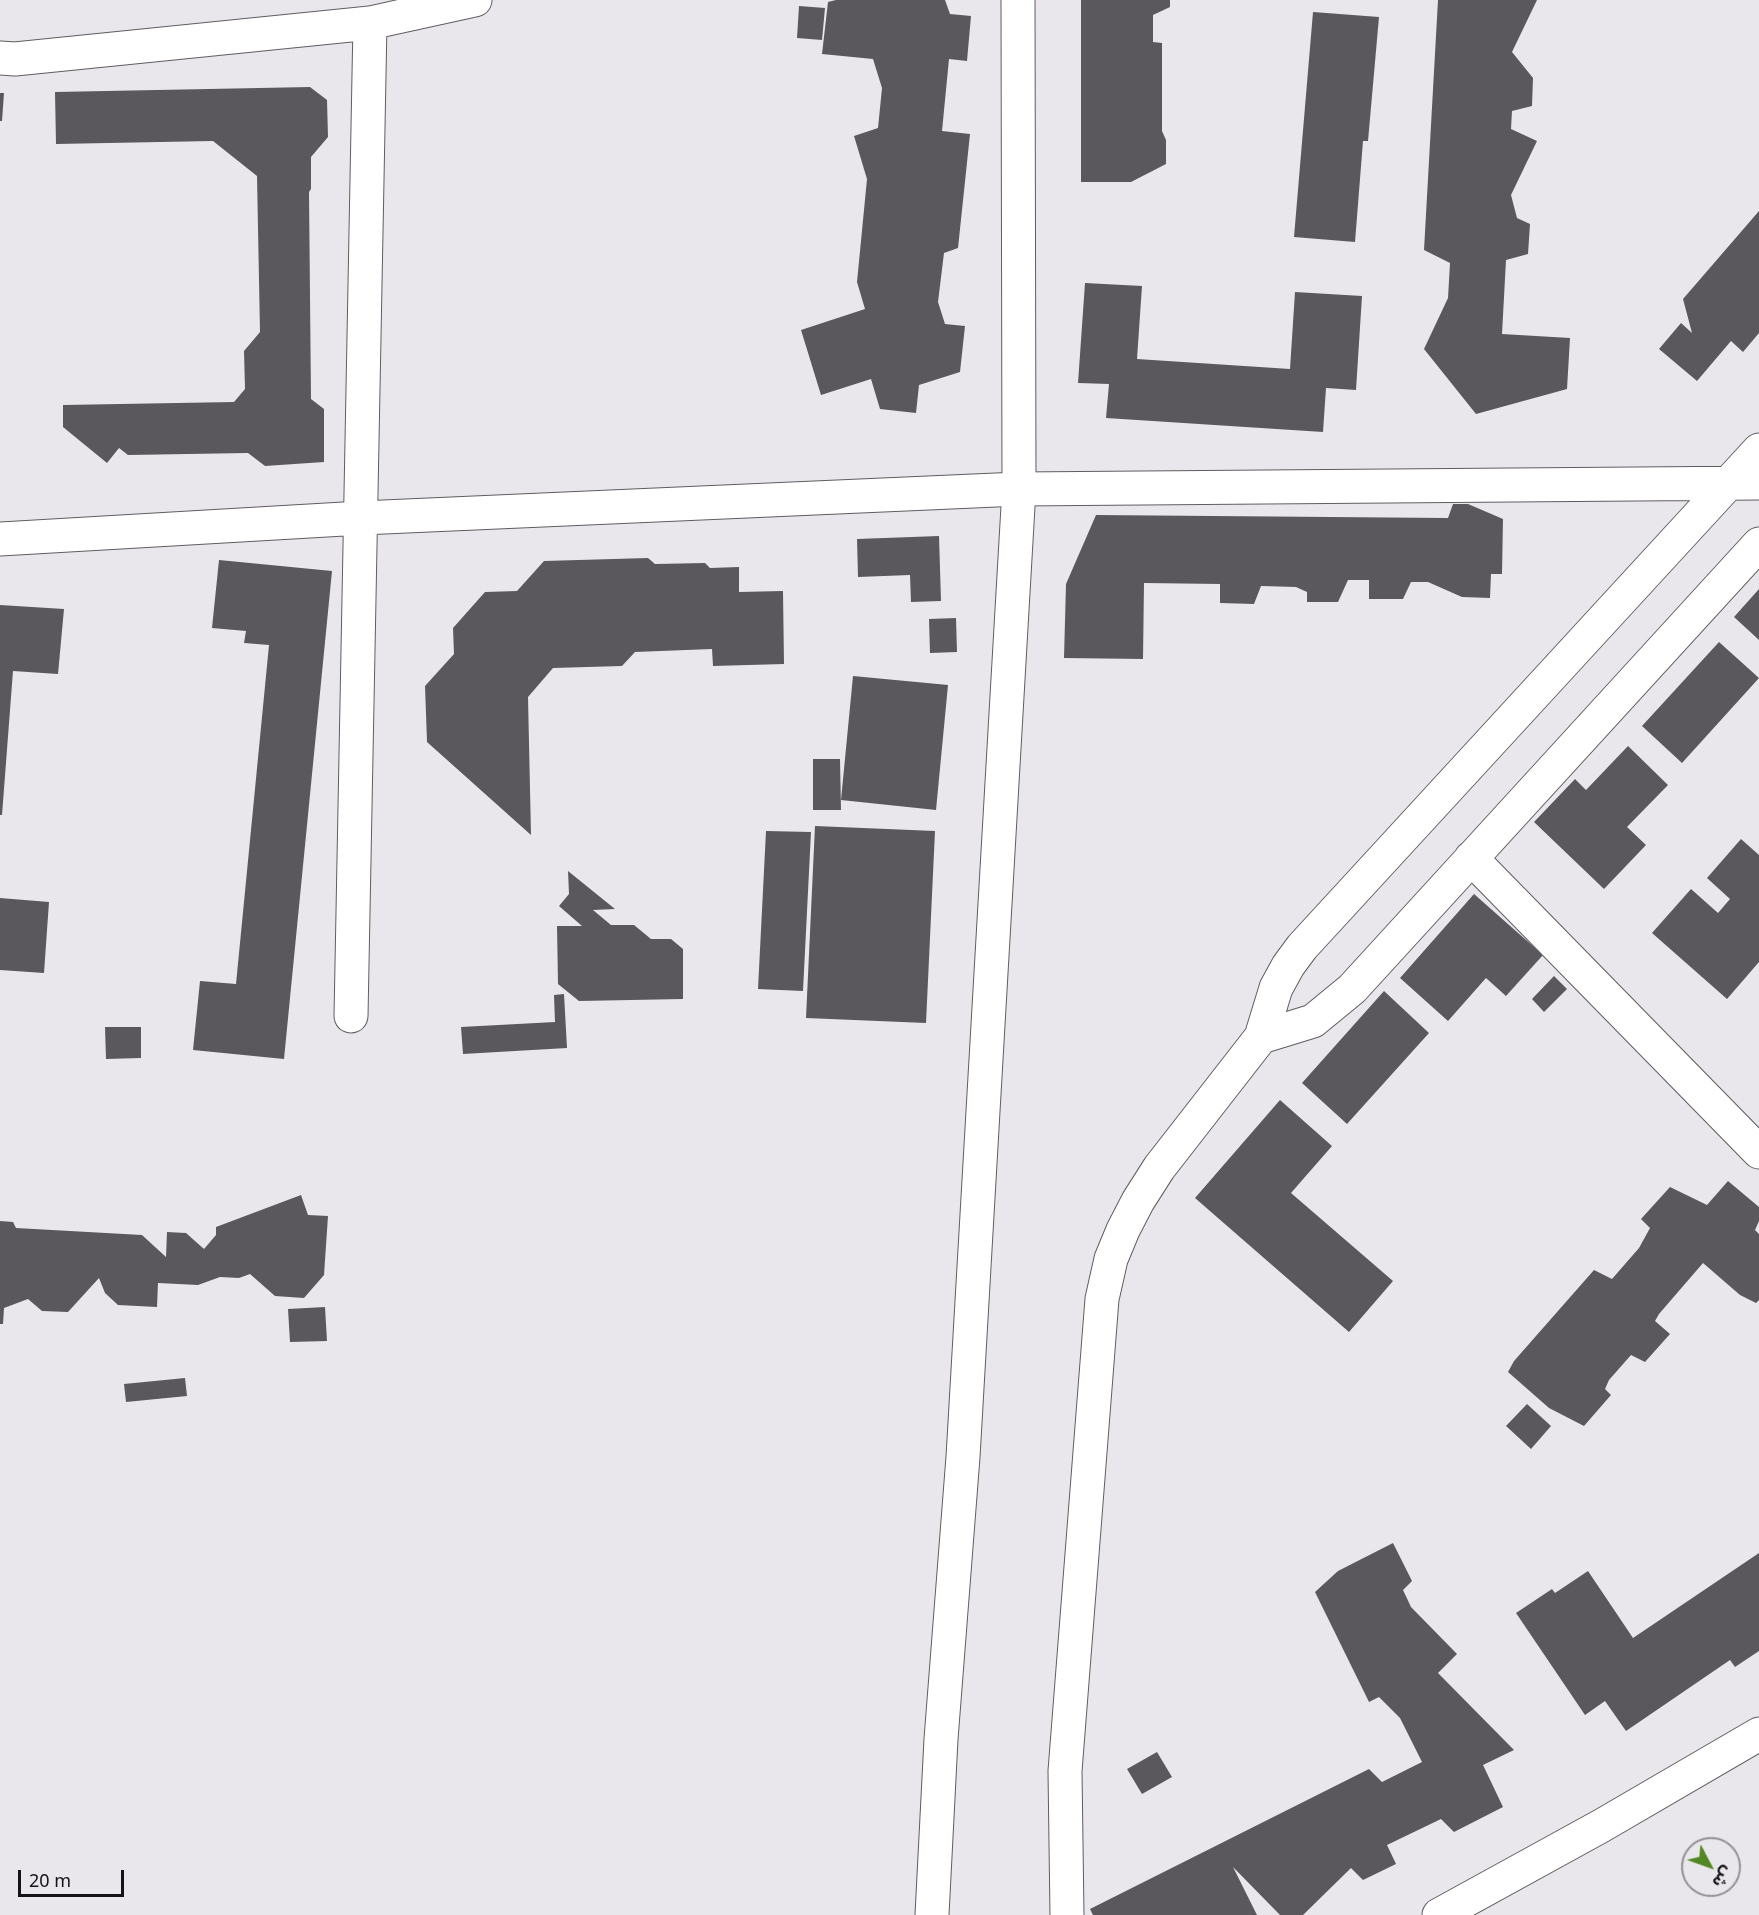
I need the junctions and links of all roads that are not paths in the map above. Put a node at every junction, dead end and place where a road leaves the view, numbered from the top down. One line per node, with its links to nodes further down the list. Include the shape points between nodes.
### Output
1 (475, 0): 3 (street)
2 (1018, 0): 7 (street)
3 (370, 23): 4 (street); 8 (street)
4 (0, 58)
5 (1759, 450): 6 (street)
6 (1744, 483): 7 (street); 13 (street, via 1302,947 1276,988)
7 (1019, 489): 8 (street); 16 (street, via 965,1434 941,1739)
8 (361, 518): 9 (street); 12 (street)
9 (0, 539)
10 (1759, 544): 11 (street)
11 (1471, 858): 13 (street, via 1332,1007 1313,1021); 14 (street)
12 (351, 1016)
13 (1261, 1037): 17 (street, via 1160,1168 1123,1230 1111,1259 1102,1299 1065,1771)
14 (1759, 1152)
15 (1759, 1734): 18 (street)
16 (932, 1915)
17 (1067, 1915)
18 (1439, 1915)

